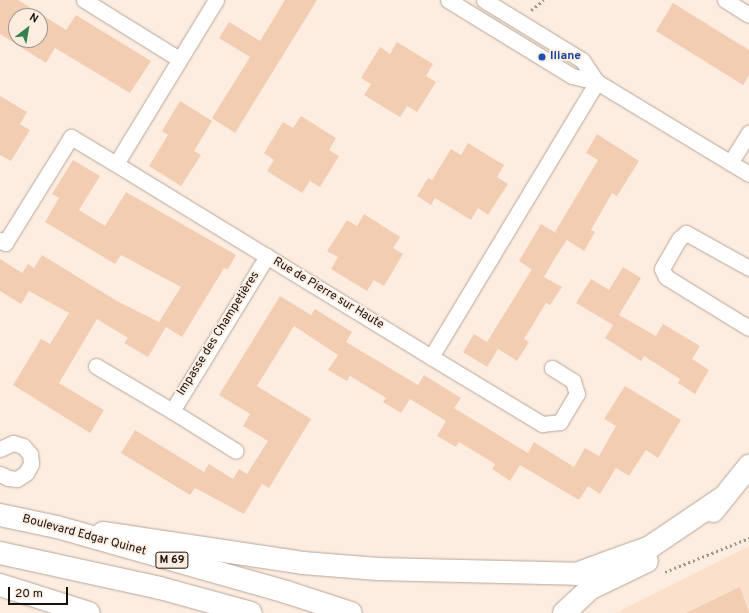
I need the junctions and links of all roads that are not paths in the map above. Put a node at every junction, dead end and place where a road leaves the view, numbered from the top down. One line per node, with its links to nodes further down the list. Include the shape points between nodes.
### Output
1 (84, 0): 7 (street)
2 (216, 0): 7 (street)
3 (448, 0): 8 (street, via 572,76)
4 (484, 0): 8 (street, via 582,60)
5 (724, 0): 6 (street)
6 (749, 15)
7 (179, 59): 11 (street)
8 (597, 82): 10 (street); 17 (street)
9 (749, 132): 10 (street)
10 (730, 163): 12 (street)
11 (116, 164): 13 (street, Rue de Pierre sur Haute, via 71,137 5,243); 14 (street, Rue de Pierre sur Haute)
12 (749, 174)
13 (0, 240)
14 (267, 256): 17 (street, Rue de Pierre sur Haute); 20 (street, Impasse des Champetières)
15 (749, 268): 16 (street, via 686,233 679,239 662,269 666,278)
16 (749, 328)
17 (431, 357): 19 (street, Rue de Pierre sur Haute, via 542,424 560,422 577,394 573,381)
18 (96, 366): 20 (street)
19 (552, 368)
20 (172, 411): 22 (street)
21 (0, 449): 24 (street, via 13,442 23,446 30,454 31,464 26,473 17,478 8,478)
22 (236, 451)
23 (749, 466): 25 (main road)
24 (0, 474)
25 (721, 499): 27 (main road, via 650,547 576,574 378,569 303,563 181,543); 33 (main road, via 702,528 660,555 591,588)
26 (0, 515): 27 (main road, Boulevard Edgar Quinet / M 69)
27 (57, 527): 32 (main road, Boulevard Edgar Quinet / M 69)
28 (0, 553): 31 (main road, M 69, via 160,588)
29 (0, 585): 30 (main road)
30 (89, 613)
31 (251, 613)
32 (351, 613)
33 (564, 613)

